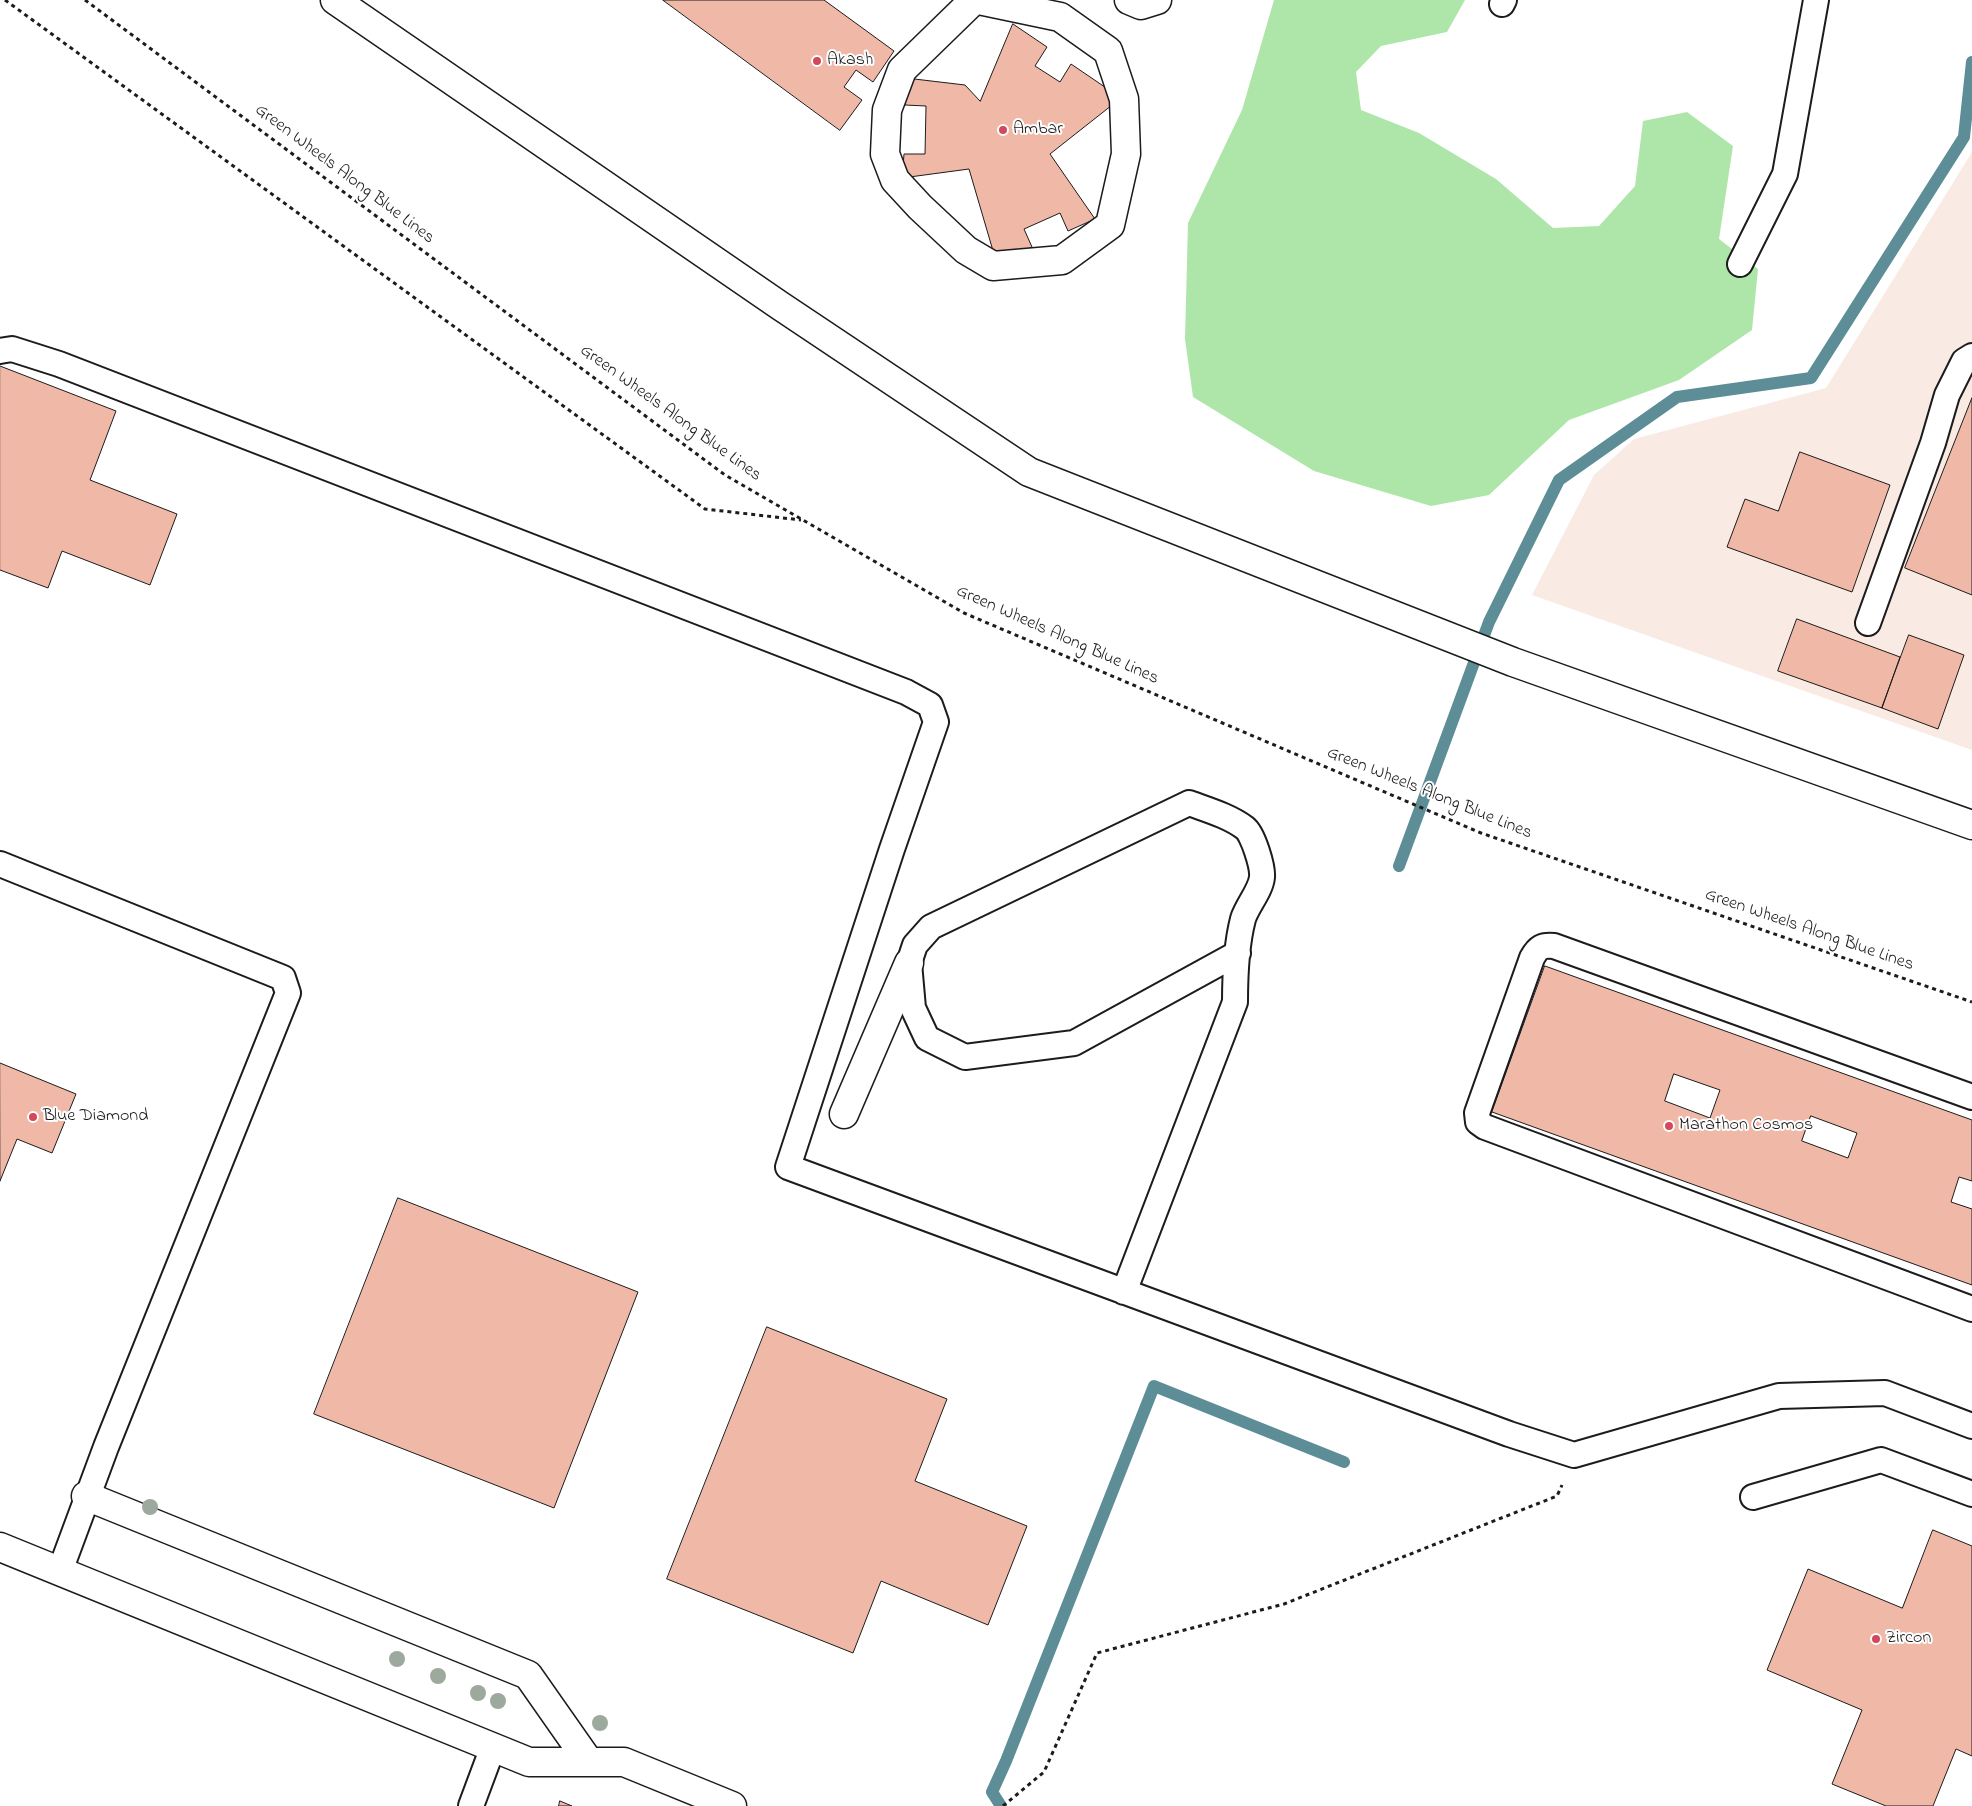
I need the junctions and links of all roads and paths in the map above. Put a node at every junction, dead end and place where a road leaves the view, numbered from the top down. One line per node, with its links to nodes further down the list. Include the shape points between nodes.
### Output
1 (5, 0): 12 (path, via 704,509)
2 (85, 0): 12 (path, Green Wheels Along Blue Lines, via 724,474)
3 (335, 0): 14 (street, via 1029,472 1460,642)
4 (974, 0): 5 (street, via 902,70 887,110 885,154 895,180 966,250 993,266 1062,260 1110,225 1126,154 1121,89 1108,51 1060,17)
5 (979, 0)
6 (1129, 0): 7 (street, via 1141,5)
7 (1157, 0)
8 (1816, 0): 9 (lane, via 1785,174)
9 (1740, 264)
10 (0, 350): 21 (lane, via 12,349 69,368 897,688 930,705 936,722 788,1167)
11 (1972, 356): 13 (lane, via 1964,361 1947,395 1933,443)
12 (804, 520): 18 (path, Green Wheels Along Blue Lines, via 964,613 1481,833)
13 (1868, 622)
14 (1972, 825)
15 (0, 864): 26 (lane, via 283,978 288,993)
16 (1238, 953): 17 (lane, via 1074,1043 965,1057 927,1038 913,1008); 17 (lane, via 1244,918 1262,878 1257,852 1247,829 1189,803 931,927 916,945); 21 (lane, via 1235,1002)
17 (908, 963): 20 (street)
18 (1972, 1002)
19 (1972, 1097): 22 (lane, via 1544,945 1536,949 1532,958 1477,1113 1478,1122 1485,1127)
20 (844, 1114)
21 (1124, 1292): 24 (lane)
22 (1972, 1309)
23 (1972, 1426): 24 (lane, via 1884,1393 1779,1396)
24 (1574, 1455): 34 (path, via 1557,1496 1284,1604 1097,1654 1044,1772)
25 (1972, 1494): 27 (lane, via 1881,1460)
26 (86, 1496): 29 (lane); 31 (street, via 528,1675)
27 (1753, 1497)
28 (0, 1547): 29 (street)
29 (60, 1571): 30 (street)
30 (493, 1747): 31 (street, via 529,1762); 32 (lane)
31 (590, 1762): 33 (street, via 624,1762)
32 (471, 1806)
33 (732, 1806)
34 (1003, 1806)

